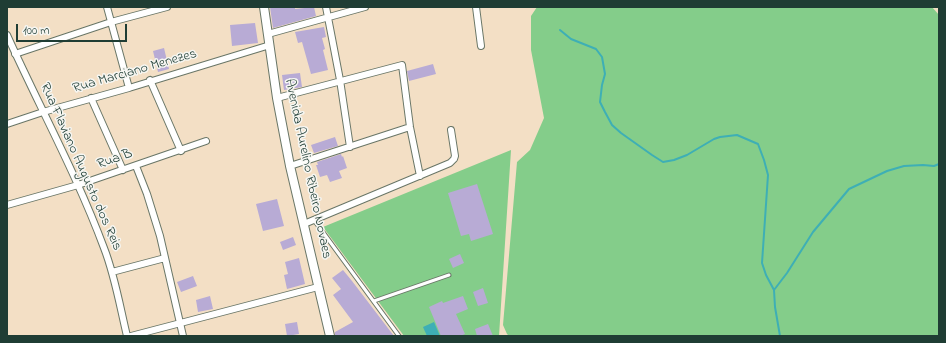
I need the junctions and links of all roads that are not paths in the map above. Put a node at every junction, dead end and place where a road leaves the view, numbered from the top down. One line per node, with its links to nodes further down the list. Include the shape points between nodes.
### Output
1 (107, 7): 8 (street)
2 (167, 7): 8 (street)
3 (264, 7): 9 (street, Avenida Aurelino Ribeiro Novaes)
4 (326, 7): 7 (street)
5 (365, 7): 7 (street)
6 (476, 7): 12 (street)
7 (328, 17): 9 (street); 15 (street)
8 (111, 22): 13 (street); 16 (street)
9 (268, 34): 11 (street, Avenida Aurelino Ribeiro Novaes)
10 (7, 35): 13 (street, Rua Flaviano Augusto dos Reis)
11 (270, 45): 14 (street, Rua Marciano Menezes); 18 (street, Avenida Aurelino Ribeiro Novaes)
12 (481, 46)
13 (15, 54): 19 (street, Rua Flaviano Augusto dos Reis)
14 (150, 80): 16 (street, Rua Marciano Menezes); 25 (street)
15 (340, 80): 18 (street); 21 (street, via 402,66); 24 (street)
16 (129, 88): 17 (street, Rua Marciano Menezes)
17 (91, 98): 19 (street, Rua Marciano Menezes); 28 (street)
18 (277, 98): 27 (street, Avenida Aurelino Ribeiro Novaes)
19 (43, 112): 20 (street, Rua Marciano Menezes); 30 (street, Rua Flaviano Augusto dos Reis)
20 (7, 124)
21 (410, 127): 24 (street); 29 (street)
22 (450, 130): 29 (street, via 454,156 452,162)
23 (206, 141): 25 (street, Rua B)
24 (350, 147): 27 (street)
25 (181, 151): 26 (street, Rua B)
26 (136, 166): 28 (street, Rua B); 34 (street, via 147,194)
27 (290, 166): 33 (street, Avenida Aurelino Ribeiro Novaes)
28 (123, 170): 30 (street, Rua B)
29 (420, 176): 32 (street)
30 (78, 185): 31 (street, Rua B); 35 (street, Rua Flaviano Augusto dos Reis, via 105,248)
31 (7, 205)
32 (314, 220): 33 (street); 38 (lane)
33 (304, 224): 37 (street, Avenida Aurelino Ribeiro Novaes)
34 (165, 258): 35 (street); 39 (street)
35 (112, 272): 40 (street, Rua Flaviano Augusto dos Reis)
36 (449, 275): 38 (lane)
37 (318, 287): 39 (street); 43 (street, Avenida Aurelino Ribeiro Novaes)
38 (374, 301): 44 (lane)
39 (180, 323): 41 (street); 42 (street)
40 (127, 336)
41 (131, 336)
42 (183, 336)
43 (330, 336)
44 (399, 336)

